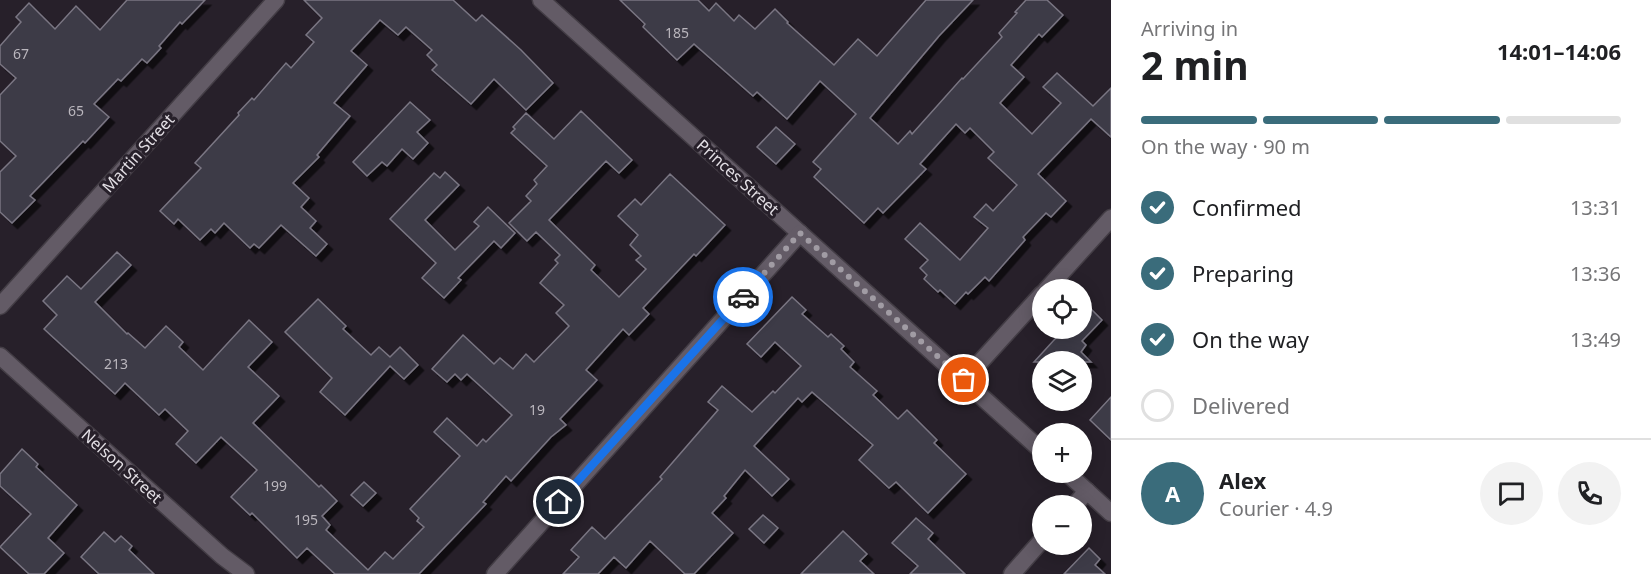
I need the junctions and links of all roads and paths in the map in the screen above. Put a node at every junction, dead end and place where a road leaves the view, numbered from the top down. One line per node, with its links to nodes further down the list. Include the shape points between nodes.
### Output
1 (276, 0): 7 (street, Martin Street)
2 (541, 0): 4 (street, Princes Street)
3 (1111, 218): 5 (street)
4 (800, 233): 9 (street, Princes Street); 17 (street)
5 (1056, 279)
6 (1032, 305): 9 (street)
7 (0, 306)
8 (0, 356): 16 (street, Nelson Street)
9 (964, 380): 10 (street, Princes Street)
10 (1032, 442)
11 (1078, 483): 12 (street)
12 (1087, 491): 13 (street); 14 (street)
13 (1084, 495)
14 (1111, 513)
15 (1032, 551): 18 (street)
16 (246, 574)
17 (495, 574)
18 (1012, 574)

